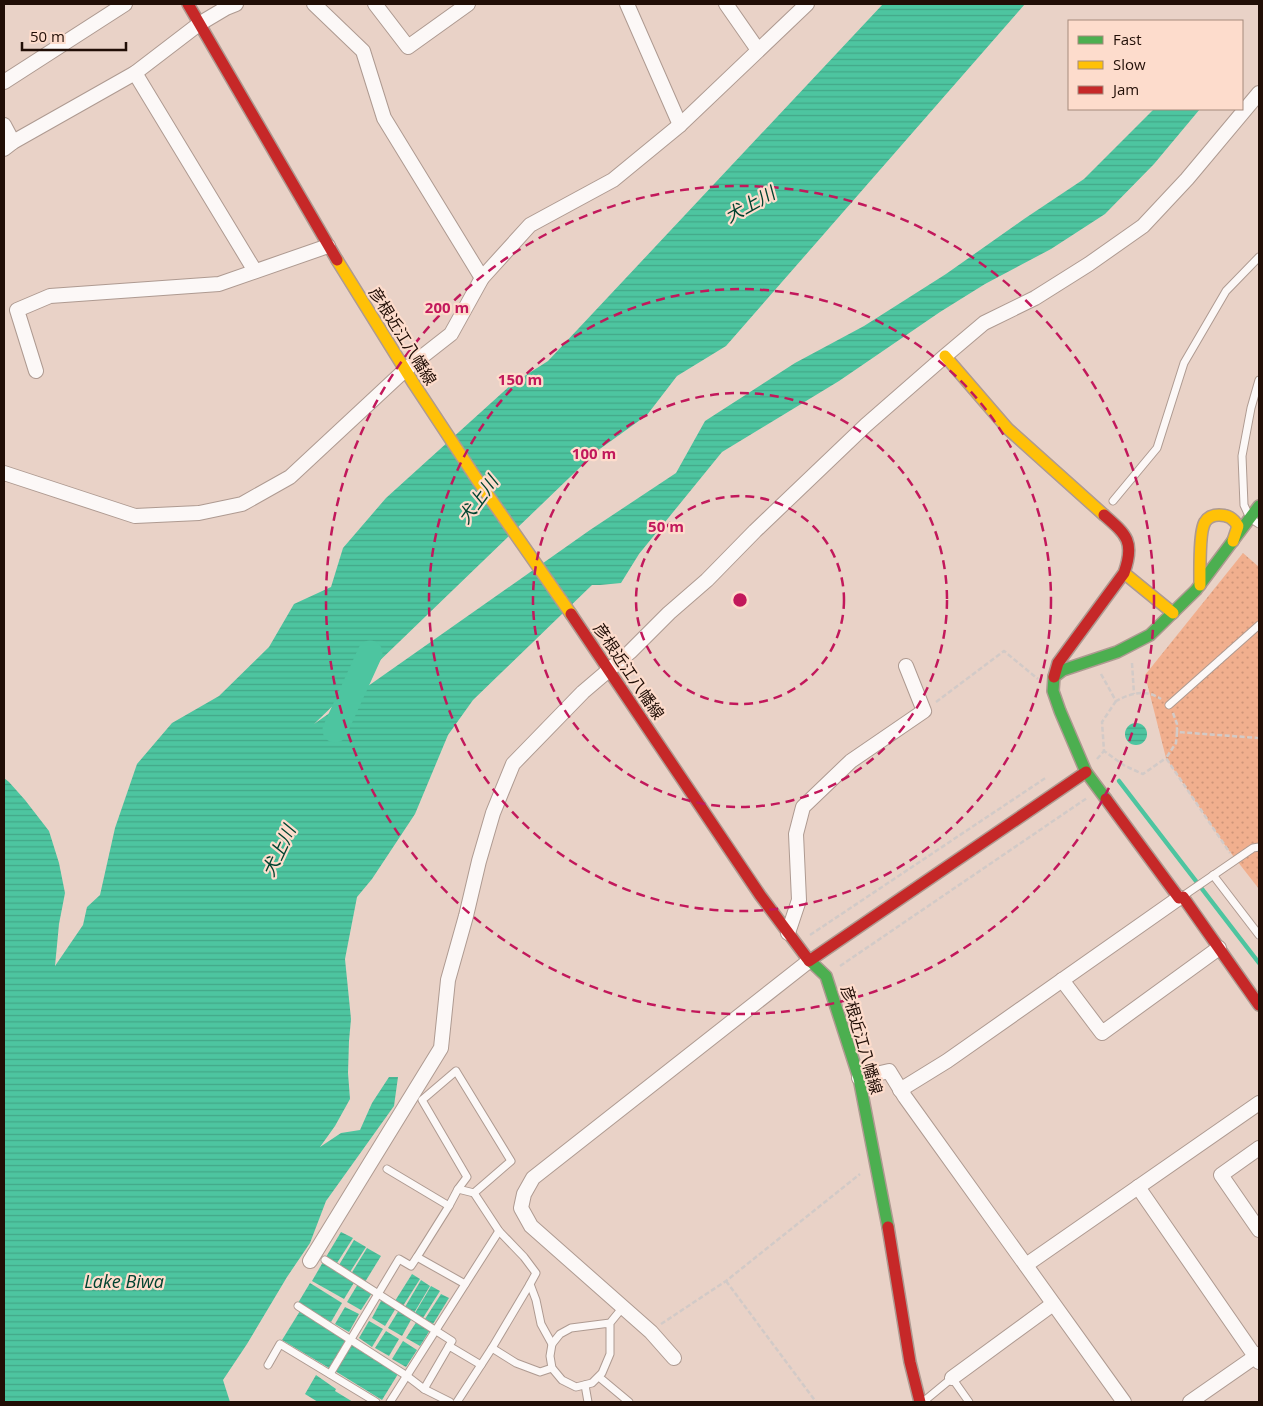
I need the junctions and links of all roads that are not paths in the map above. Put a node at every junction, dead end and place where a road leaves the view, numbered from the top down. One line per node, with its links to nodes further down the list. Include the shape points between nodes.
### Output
1 (126, 4): 13 (street)
2 (188, 4): 10 (street, 彦根近江八幡線)
3 (236, 4): 10 (street)
4 (314, 4): 21 (street, via 363,51 384,118)
5 (375, 4): 6 (street, via 408,47)
6 (468, 4)
7 (627, 4): 16 (street)
8 (726, 4): 11 (street)
9 (807, 4): 11 (street)
10 (199, 24): 12 (street); 18 (street, 彦根近江八幡線)
11 (758, 50): 16 (street)
12 (134, 73): 17 (street); 20 (street)
13 (4, 82)
14 (1259, 93): 22 (street, via 1143,226 1035,298 984,323)
15 (4, 124): 17 (street)
16 (680, 124): 21 (street, via 613,180 530,225)
17 (8, 145)
18 (328, 246): 20 (street); 23 (street, 彦根近江八幡線)
19 (1259, 257): 27 (lane, via 1226,291 1184,363 1157,448)
20 (255, 271): 24 (street, via 219,284 50,296 17,310)
21 (482, 278): 23 (street, via 451,334)
22 (945, 356): 31 (street, via 1008,428 1124,533 1130,557); 35 (street, via 866,425 707,580)
23 (405, 370): 26 (street, via 290,477 242,504 199,513 135,516); 35 (street, 彦根近江八幡線)
24 (36, 371)
25 (1259, 380): 29 (lane, via 1242,456 1244,504)
26 (4, 473)
27 (1113, 501)
28 (1259, 506): 29 (street)
29 (1255, 521): 30 (street)
30 (1233, 541): 32 (street); 32 (street, via 1238,526 1234,519 1228,516 1208,518 1200,540)
31 (1124, 572): 33 (street); 37 (street, via 1058,663)
32 (1200, 584): 33 (street)
33 (1173, 613): 37 (street, via 1150,635 1063,670)
34 (1259, 625): 38 (lane)
35 (607, 666): 43 (street, 彦根近江八幡線); 62 (street, via 513,764 493,813 448,980 441,1048)
36 (906, 666): 43 (street, via 924,711 851,761 803,808 796,834 799,900)
37 (1054, 677): 39 (street, via 1053,691)
38 (1169, 706)
39 (1086, 772): 42 (street); 46 (street)
40 (1259, 847): 41 (lane)
41 (1213, 875): 42 (lane); 44 (lane)
42 (1181, 898): 45 (street); 47 (street)
43 (788, 933): 46 (street, 彦根近江八幡線)
44 (1259, 935)
45 (1219, 948): 47 (street, via 1102,1033); 48 (street)
46 (809, 961): 49 (street, 彦根近江八幡線, via 826,976); 69 (street, via 533,1178 524,1194 521,1208 531,1226)
47 (1062, 980): 50 (street)
48 (1259, 1005)
49 (859, 1078): 50 (street, via 889,1071); 93 (street, 彦根近江八幡線, via 910,1362)
50 (900, 1090): 63 (street)
51 (1259, 1103): 54 (street)
52 (1259, 1148): 58 (street, via 1221,1175)
53 (388, 1169): 57 (lane)
54 (1138, 1187): 63 (street); 77 (street)
55 (458, 1189): 56 (lane); 56 (lane, via 468,1176 422,1100 456,1071 511,1161); 57 (lane)
56 (474, 1193): 59 (lane)
57 (449, 1206): 60 (lane)
58 (1259, 1230)
59 (499, 1231): 64 (lane); 65 (lane, via 536,1273)
60 (417, 1257): 64 (lane); 66 (lane, via 411,1266 399,1259)
61 (325, 1260): 66 (lane)
62 (310, 1261)
63 (1026, 1265): 67 (street)
64 (466, 1284): 71 (lane)
65 (530, 1284): 73 (lane, via 540,1324); 75 (lane)
66 (379, 1293): 71 (lane); 72 (lane)
67 (1053, 1304): 84 (street); 95 (street)
68 (298, 1306): 72 (lane)
69 (623, 1307): 70 (lane); 76 (street)
70 (610, 1323): 73 (lane, via 571,1328); 83 (lane, via 610,1354)
71 (436, 1330): 74 (lane, via 452,1341); 82 (lane)
72 (351, 1339): 81 (lane); 82 (lane)
73 (552, 1344): 80 (lane)
74 (449, 1346): 79 (lane); 86 (lane)
75 (492, 1348): 79 (lane); 80 (lane, via 516,1363 540,1372)
76 (674, 1358)
77 (1258, 1358): 96 (street)
78 (268, 1365): 81 (lane, via 280,1344)
79 (481, 1365): 90 (lane)
80 (552, 1368): 85 (lane, via 562,1380 576,1387)
81 (330, 1374): 87 (lane)
82 (407, 1376): 86 (lane); 88 (lane)
83 (599, 1377): 85 (lane); 92 (lane)
84 (952, 1378): 93 (lane); 94 (lane)
85 (585, 1385): 91 (lane)
86 (424, 1388): 89 (lane)
87 (376, 1402)
88 (390, 1402)
89 (450, 1402)
90 (457, 1402)
91 (588, 1402)
92 (629, 1402)
93 (921, 1402)
94 (969, 1402)
95 (1124, 1402)
96 (1190, 1402)

